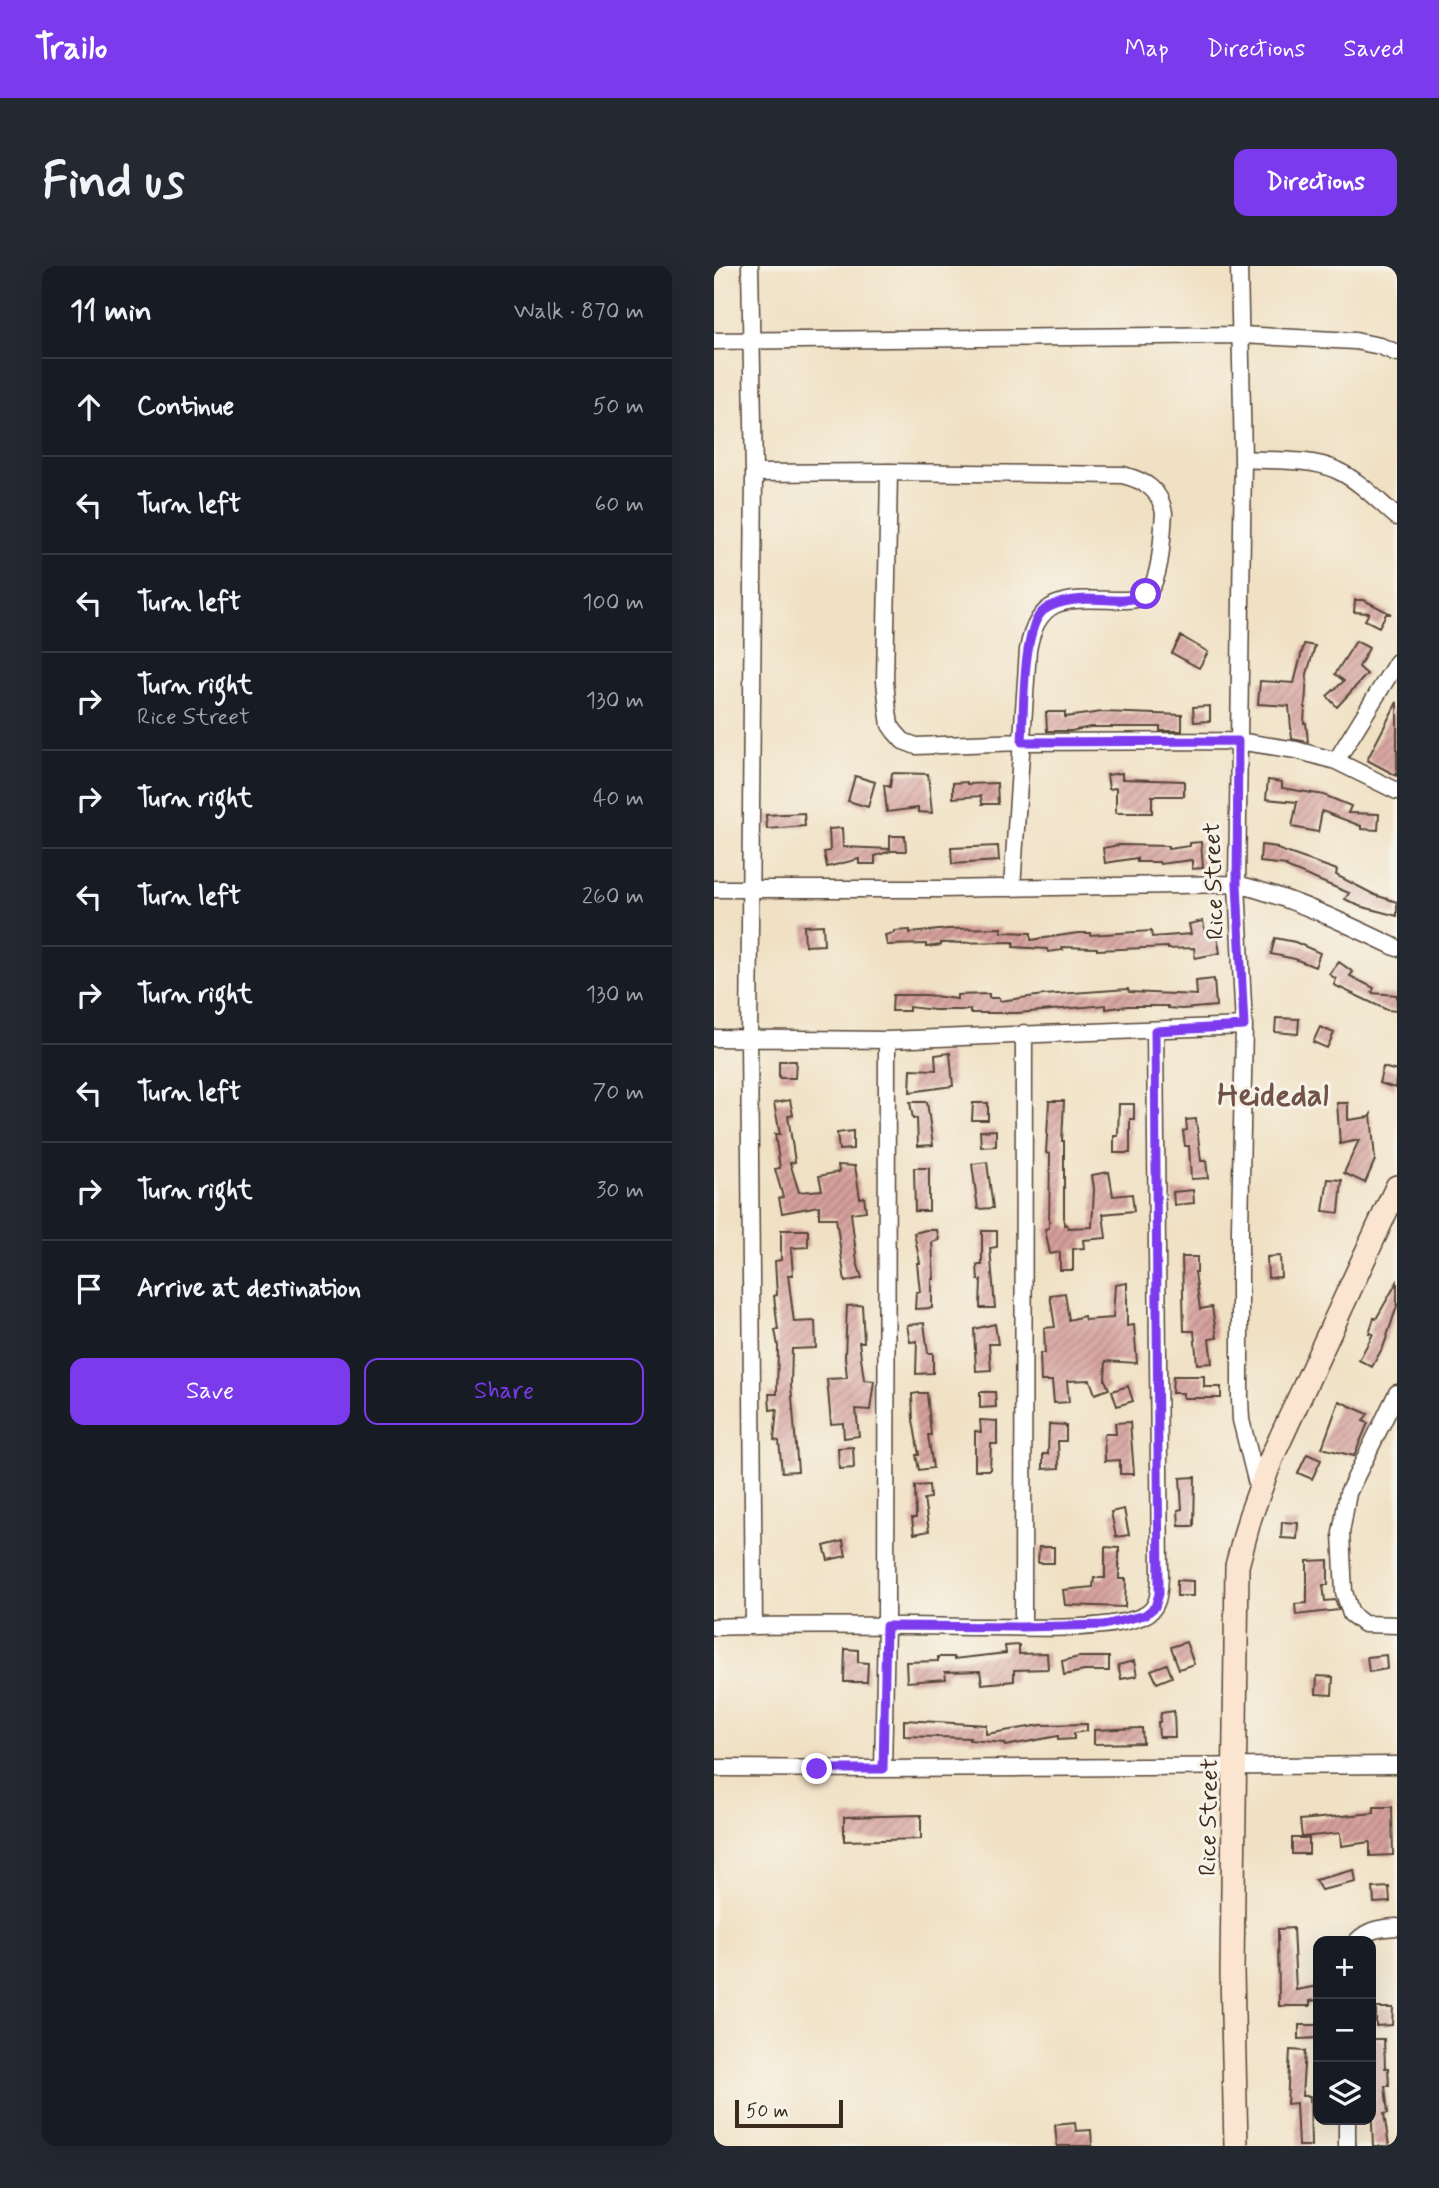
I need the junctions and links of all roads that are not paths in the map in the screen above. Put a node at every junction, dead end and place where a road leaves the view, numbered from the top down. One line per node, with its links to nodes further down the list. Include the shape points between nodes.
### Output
1 (750, 266): 5 (street)
2 (1239, 266): 3 (street, Rice Street)
3 (1240, 335): 5 (street); 6 (street, via 1355,341); 7 (street, Rice Street)
4 (714, 341): 5 (street)
5 (751, 342): 9 (street)
6 (1397, 353)
7 (1243, 459): 10 (street, via 1335,469); 12 (street, Rice Street)
8 (889, 472): 9 (street); 13 (street, via 886,681 890,725 903,741 916,746); 13 (street, via 1123,475 1147,483 1163,504 1159,558 1146,594 1061,603 1040,614 1028,650)
9 (754, 473): 19 (street)
10 (1397, 517)
11 (1397, 662): 14 (street)
12 (1238, 741): 13 (street); 14 (street); 16 (street, Rice Street)
13 (1022, 742): 17 (street)
14 (1336, 761): 15 (street)
15 (1397, 791)
16 (1237, 884): 17 (street); 20 (street, via 1305,905); 21 (street, Rice Street)
17 (1012, 888): 19 (street)
18 (714, 889): 19 (street)
19 (752, 889): 25 (street)
20 (1397, 948)
21 (1244, 1026): 22 (street); 29 (street, Rice Street, via 1240,1399)
22 (1155, 1031): 23 (street); 34 (street, via 1159,1594 1155,1607 1128,1620)
23 (1024, 1034): 26 (street); 34 (street)
24 (714, 1038): 25 (street)
25 (749, 1038): 26 (street); 31 (street)
26 (887, 1040): 32 (street)
27 (1397, 1187): 29 (street, Rice Street)
28 (1397, 1393): 30 (street, via 1348,1493 1341,1533 1344,1592 1351,1614 1364,1624)
29 (1259, 1492): 36 (street, Rice Street, via 1240,1549 1235,1583)
30 (1397, 1625)
31 (754, 1626): 32 (street); 33 (street)
32 (886, 1626): 34 (street); 38 (street)
33 (714, 1627)
34 (1023, 1627)
35 (1397, 1765): 36 (street)
36 (1235, 1766): 38 (street); 42 (street, Rice Street, via 1232,1972)
37 (714, 1768): 38 (street)
38 (883, 1769)
39 (1397, 1927): 40 (street, via 1377,1928)
40 (1362, 1936)
41 (1347, 2125): 43 (street)
42 (1236, 2146)
43 (1347, 2146)

